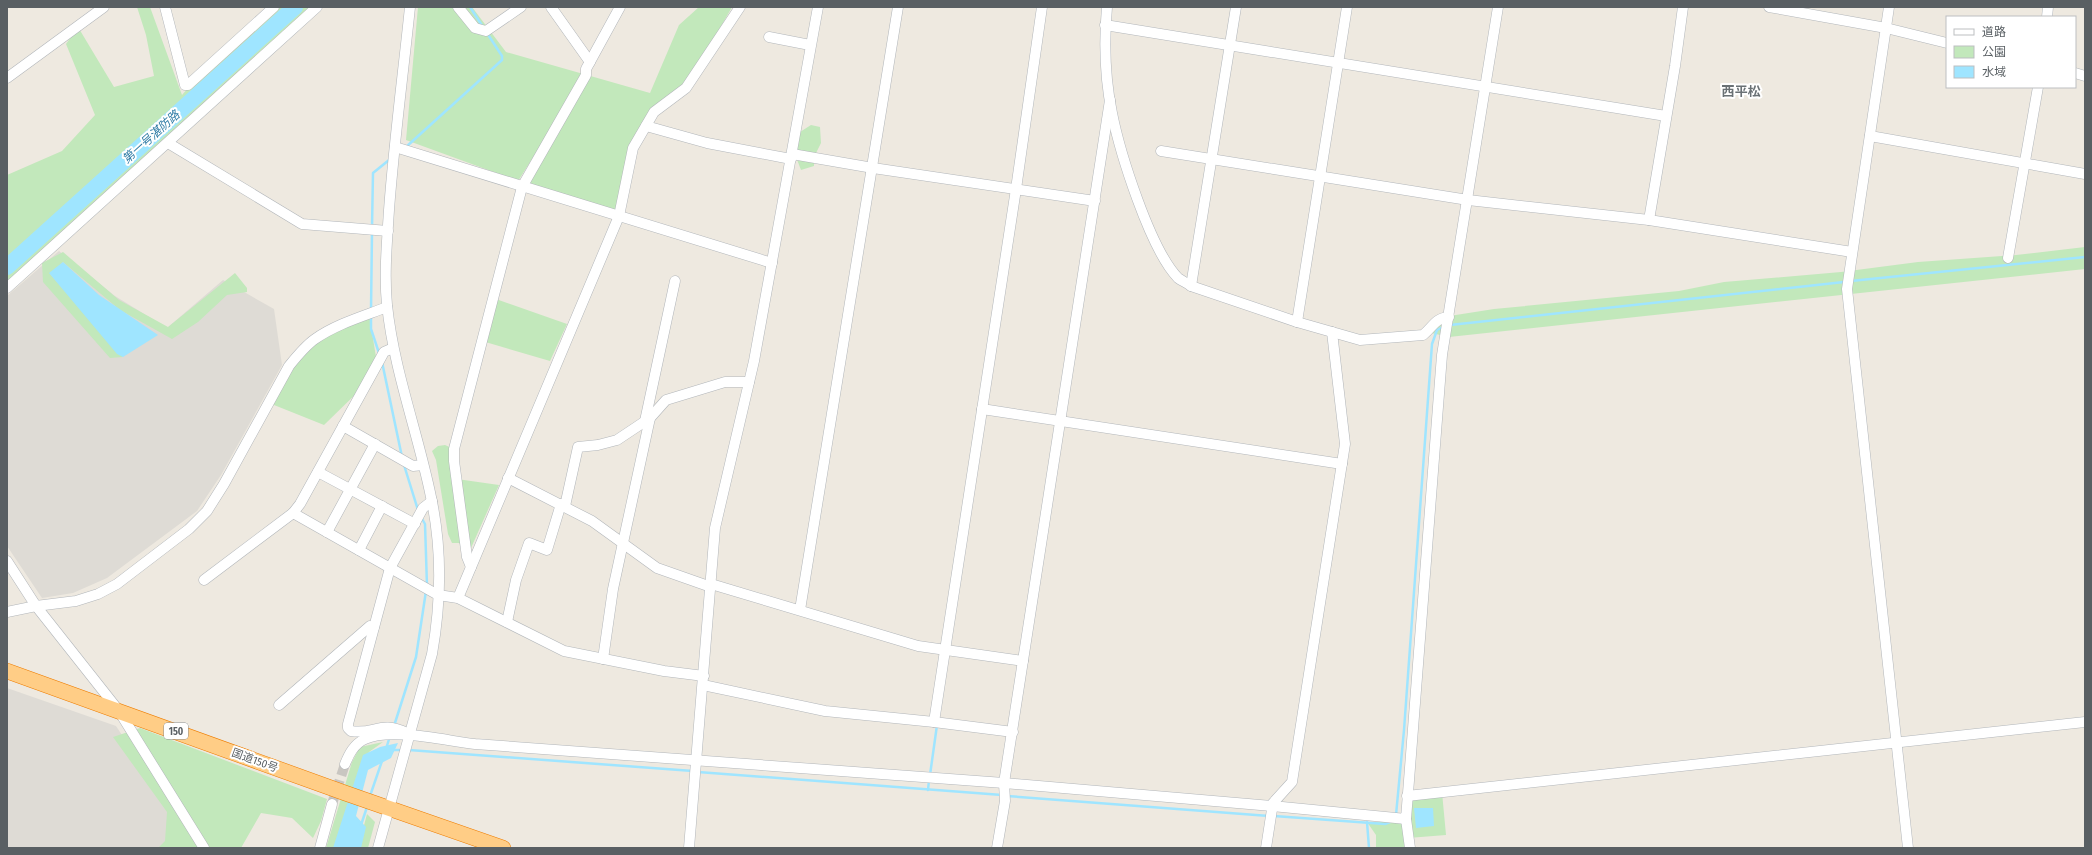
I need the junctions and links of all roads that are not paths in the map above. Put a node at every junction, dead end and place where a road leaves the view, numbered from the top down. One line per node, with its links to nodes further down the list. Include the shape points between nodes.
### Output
1 (104, 7): 29 (street)
2 (165, 7): 3 (street, via 185,85 188,85)
3 (274, 7)
4 (317, 7): 36 (street)
5 (410, 7): 37 (street)
6 (458, 7): 7 (street, via 475,28 486,31)
7 (521, 7)
8 (551, 7): 27 (street)
9 (620, 7): 27 (street)
10 (740, 7): 34 (street, via 686,88 654,112)
11 (818, 7): 25 (street)
12 (898, 7): 42 (street)
13 (1042, 7): 46 (street)
14 (1107, 7): 21 (street)
15 (1236, 7): 26 (street)
16 (1347, 7): 28 (street)
17 (1498, 7): 30 (street)
18 (1683, 7): 33 (street)
19 (1769, 7): 22 (street)
20 (1889, 7): 22 (street)
21 (1105, 26): 26 (street); 32 (street)
22 (1886, 28): 24 (street); 35 (street)
23 (769, 37): 25 (street)
24 (1946, 43)
25 (810, 45): 39 (street)
26 (1230, 46): 28 (street); 40 (street)
27 (590, 62): 45 (street, via 586,75)
28 (1338, 63): 30 (street); 44 (street)
29 (7, 78)
30 (1486, 86): 33 (street); 47 (street)
31 (2038, 88): 41 (street)
32 (1110, 100): 48 (street); 56 (street, via 1131,183 1152,233 1179,279)
33 (1666, 116): 50 (street)
34 (646, 126): 39 (street, via 707,143); 49 (street, via 633,148)
35 (1870, 136): 41 (street); 52 (street)
36 (168, 143): 51 (street, via 302,224); 57 (street)
37 (395, 146): 45 (street); 51 (street)
38 (1161, 151): 40 (street)
39 (791, 156): 42 (street); 54 (street)
40 (1212, 159): 44 (street); 56 (street)
41 (2024, 163): 43 (street); 53 (street)
42 (873, 168): 46 (street); 90 (street)
43 (2085, 174)
44 (1320, 176): 47 (street); 60 (street)
45 (522, 187): 49 (street); 83 (street, via 454,449 466,552)
46 (1016, 190): 48 (street); 64 (street)
47 (1468, 200): 50 (street); 59 (street)
48 (1095, 201): 66 (street)
49 (619, 216): 54 (street); 72 (street)
50 (1649, 220): 52 (street)
51 (388, 231): 58 (street)
52 (1852, 252): 105 (street, via 1847,289)
53 (2008, 258)
54 (772, 263): 63 (street)
55 (675, 281): 65 (street)
56 (1191, 286): 60 (street)
57 (7, 288)
58 (387, 307): 62 (street); 89 (street, via 315,338 301,351 289,366 224,484 207,511 189,530 117,584 98,594 76,601)
59 (1449, 317): 61 (street, via 1434,322 1423,335 1360,340); 109 (street, via 1442,363)
60 (1297, 322): 61 (street)
61 (1332, 332): 69 (street, via 1345,444)
62 (393, 348): 67 (street, via 384,352); 70 (street)
63 (749, 382): 65 (street, via 725,382 666,400); 86 (street, via 715,528)
64 (982, 409): 66 (street); 94 (street)
65 (648, 420): 75 (street, via 617,440 578,447); 80 (street)
66 (1061, 420): 69 (street); 96 (street)
67 (343, 426): 68 (street); 71 (street)
68 (375, 444): 70 (street, via 413,466); 73 (street)
69 (1342, 464): 112 (street, via 1292,782 1273,803)
70 (423, 465): 74 (street)
71 (318, 472): 73 (street); 77 (street)
72 (508, 478): 75 (street); 83 (street)
73 (350, 489): 76 (street); 79 (street)
74 (432, 501): 78 (street, via 423,508); 87 (street, via 436,531)
75 (563, 505): 80 (street, via 592,521); 92 (street, via 547,550 529,543 516,580)
76 (382, 506): 78 (street); 81 (street)
77 (293, 513): 79 (street); 85 (street)
78 (415, 524): 84 (street)
79 (326, 532): 81 (street)
80 (624, 544): 86 (street, via 657,568); 95 (street, via 613,590)
81 (359, 550): 84 (street)
82 (7, 562): 89 (street)
83 (471, 567): 88 (street)
84 (390, 568): 87 (street); 93 (street)
85 (204, 580)
86 (711, 586): 90 (street); 98 (street)
87 (438, 595): 88 (street); 104 (street, via 437,625 432,654)
88 (458, 598): 92 (street)
89 (36, 606): 91 (street); 100 (street)
90 (800, 610): 94 (street, via 918,646)
91 (7, 612)
92 (507, 622): 95 (street, via 564,651)
93 (374, 627): 99 (street, via 370,626); 104 (street, via 348,728 356,732 390,726)
94 (946, 650): 96 (street); 101 (street)
95 (603, 659): 98 (street)
96 (1023, 661): 103 (street)
97 (7, 671): 100 (highway, 国道150号 / 150)
98 (703, 680): 101 (street, via 825,711); 106 (street)
99 (280, 705)
100 (119, 711): 111 (highway, 国道150号 / 150); 114 (street)
101 (934, 722): 103 (street)
102 (2085, 722): 105 (street)
103 (1013, 732): 108 (street)
104 (409, 737): 106 (street); 107 (street, via 385,735 366,738 350,752); 111 (street)
105 (1896, 742): 109 (street); 122 (street)
106 (696, 761): 108 (street); 118 (street)
107 (345, 764)
108 (1004, 784): 112 (street); 119 (street, via 1005,801)
109 (1407, 796): 113 (street)
110 (332, 804): 115 (street)
111 (386, 807): 116 (street); 117 (highway, 国道150号 / 150)
112 (1272, 808): 113 (street); 120 (street)
113 (1402, 819): 121 (street)
114 (204, 848)
115 (320, 848)
116 (378, 848)
117 (503, 848)
118 (689, 848)
119 (997, 848)
120 (1266, 848)
121 (1410, 848)
122 (1908, 848)

